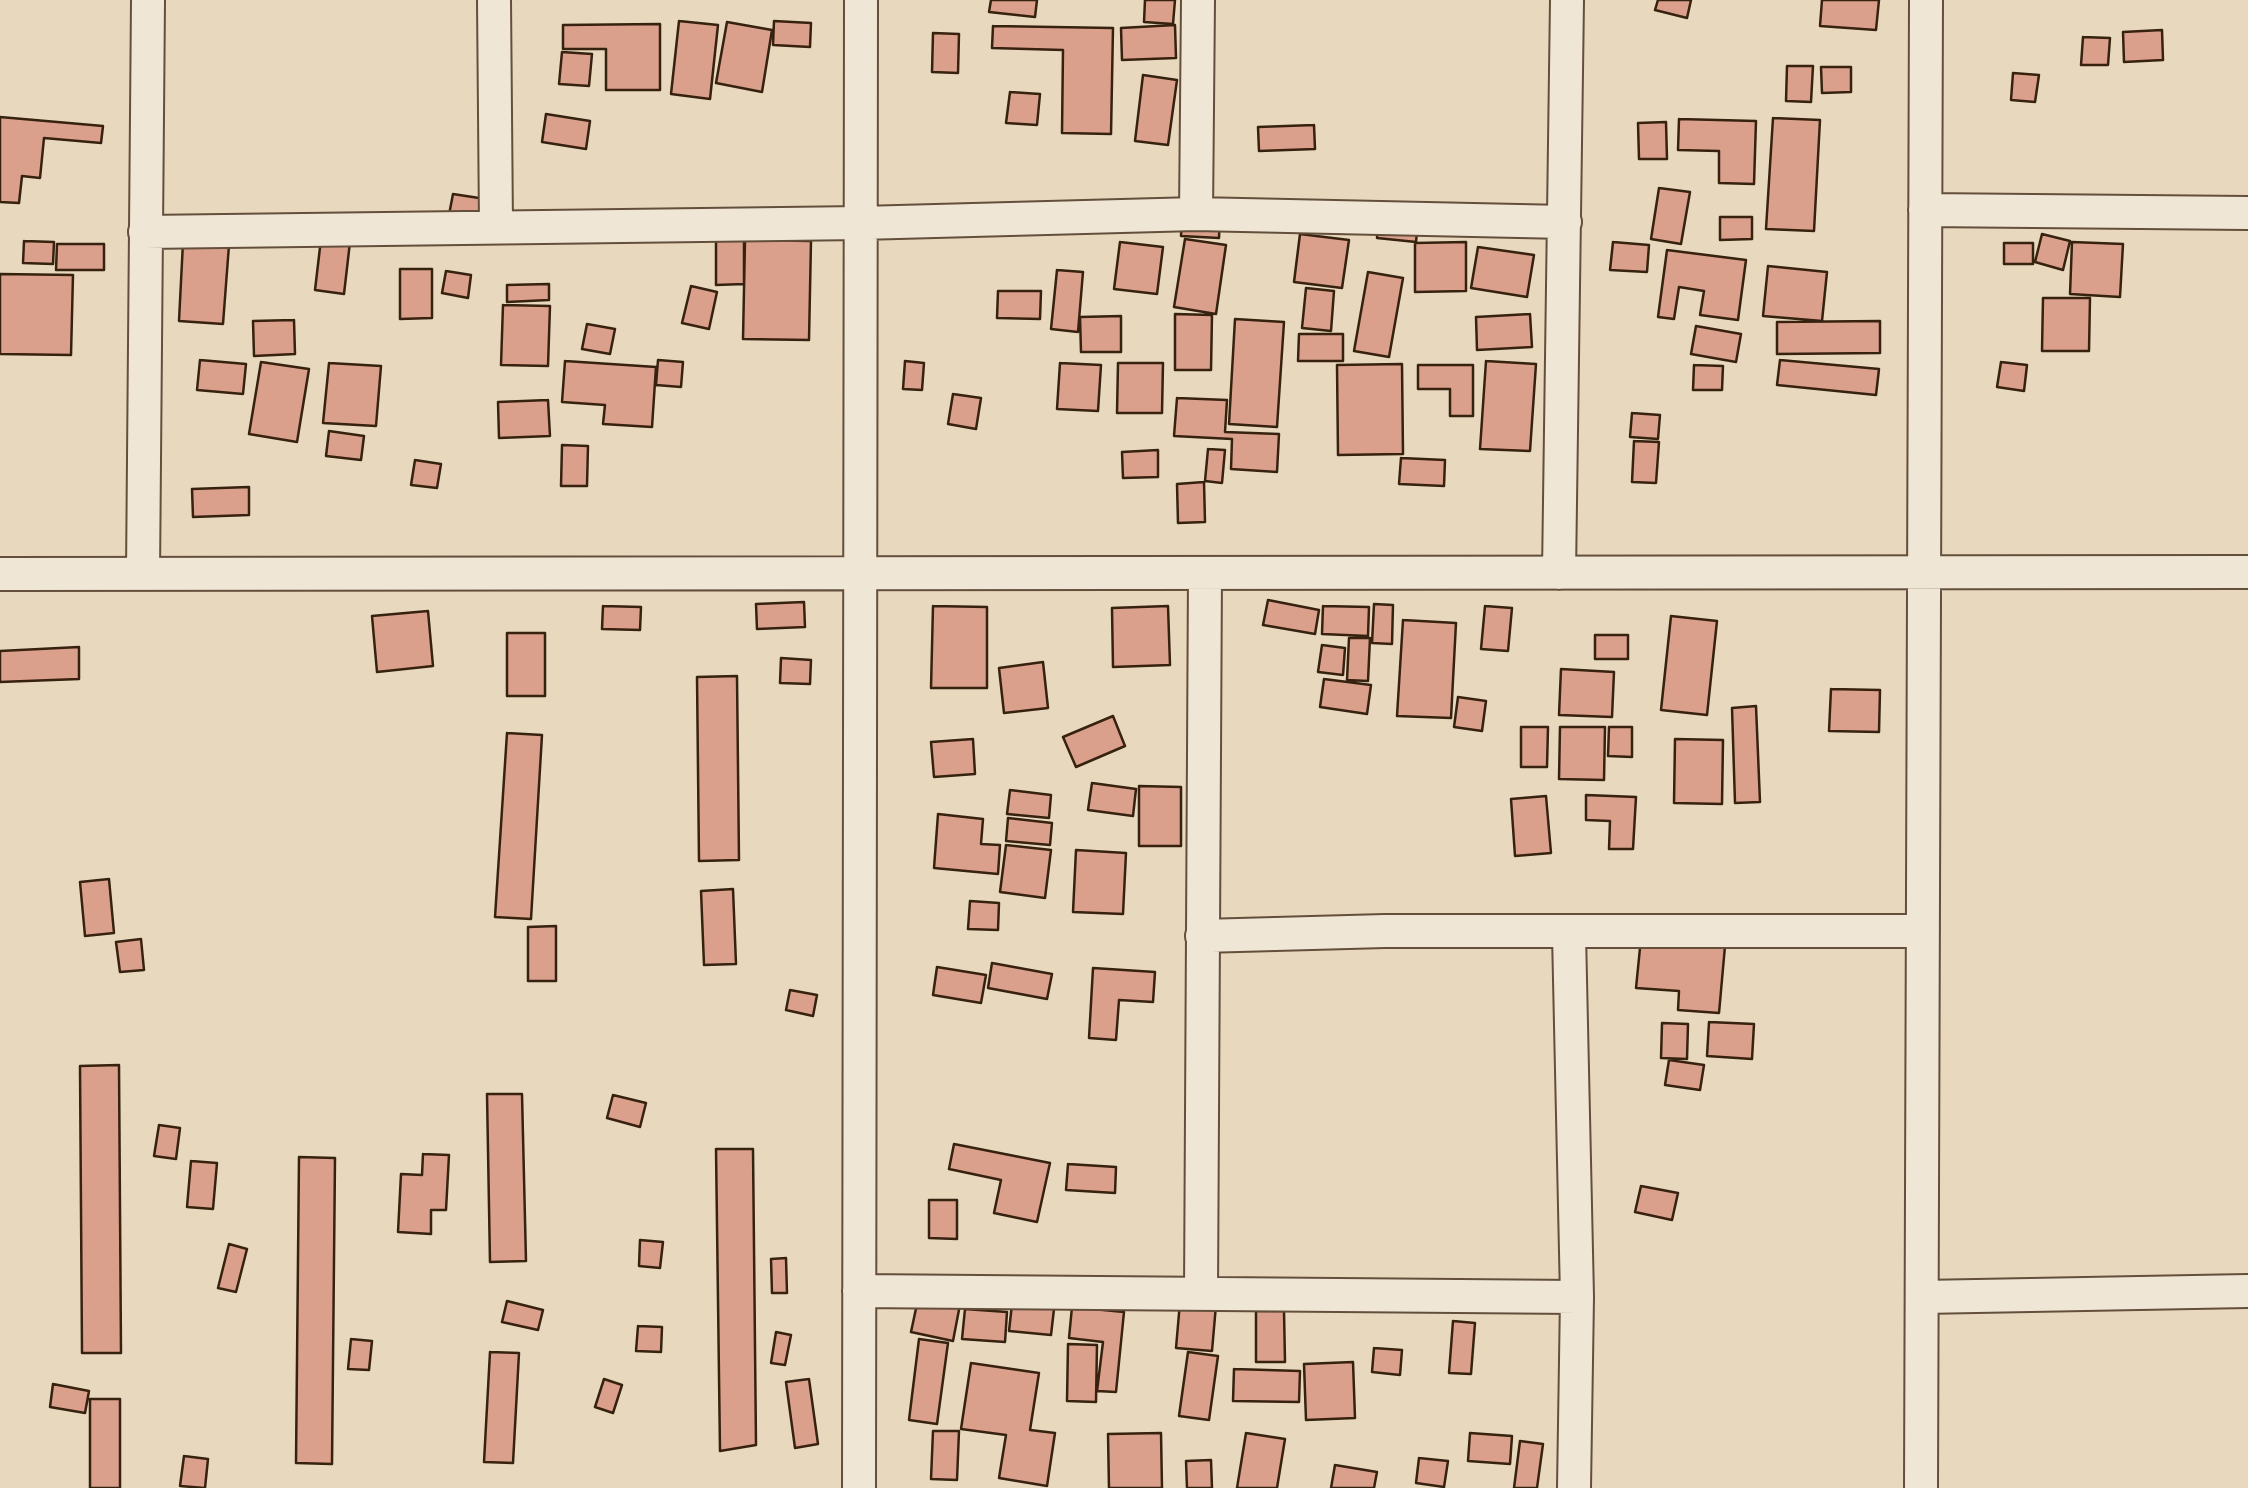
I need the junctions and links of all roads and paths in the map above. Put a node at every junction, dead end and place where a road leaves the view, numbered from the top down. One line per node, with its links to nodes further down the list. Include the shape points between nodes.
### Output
1 (148, 0): 13 (street)
2 (494, 0): 12 (street)
3 (861, 0): 11 (street)
4 (1198, 0): 9 (street)
5 (1567, 0): 10 (street)
6 (1926, 0): 7 (street)
7 (1925, 210): 8 (street); 15 (street)
8 (2248, 213)
9 (1196, 214): 10 (street); 11 (street)
10 (1565, 222): 14 (street)
11 (860, 223): 12 (street); 17 (street)
12 (496, 226): 13 (street)
13 (145, 232): 20 (street)
14 (1559, 572): 15 (street); 18 (street)
15 (1924, 572): 16 (street); 21 (street)
16 (2248, 572)
17 (860, 573): 18 (street); 20 (street); 24 (street)
18 (1205, 573): 23 (street)
19 (0, 574): 20 (street)
20 (143, 574)
21 (1923, 932): 22 (street); 27 (street)
22 (1569, 934): 23 (street); 28 (street)
23 (1202, 936): 26 (street)
24 (859, 1290): 26 (street); 29 (street)
25 (2248, 1291): 27 (street)
26 (1200, 1293): 28 (street)
27 (1922, 1297): 31 (street)
28 (1576, 1298): 30 (street)
29 (859, 1488)
30 (1574, 1488)
31 (1922, 1488)

